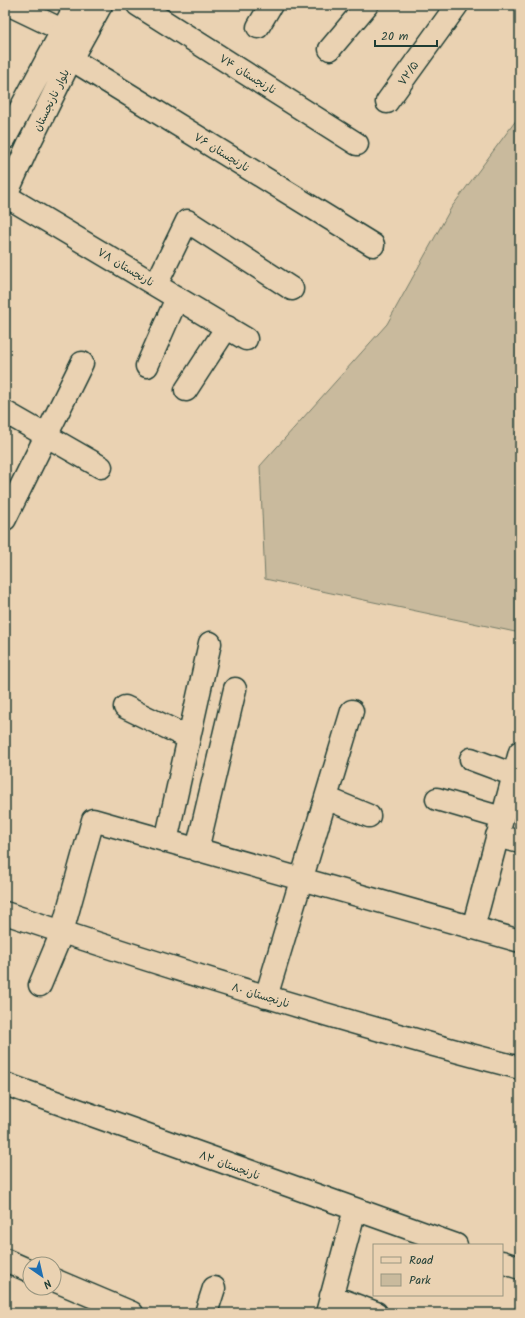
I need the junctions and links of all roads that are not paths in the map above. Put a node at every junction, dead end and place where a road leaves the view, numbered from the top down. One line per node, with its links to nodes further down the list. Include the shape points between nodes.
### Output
1 (10, 5): 9 (street)
2 (76, 5): 9 (street, بلوار نارنجستان)
3 (101, 5): 11 (street, بلوار نارنجستان)
4 (138, 5): 14 (street, نارنجستان ۷۴)
5 (271, 5): 8 (street)
6 (367, 5): 10 (street)
7 (457, 5): 12 (street, ۷۲/۵)
8 (258, 27)
9 (62, 30): 13 (street, بلوار نارنجستان)
10 (330, 49)
11 (71, 59): 15 (street, بلوار نارنجستان); 16 (street, نارنجستان ۷۶)
12 (387, 102)
13 (5, 138)
14 (357, 144)
15 (5, 197): 17 (street, نارنجستان ۷۸)
16 (373, 245)
17 (156, 285): 18 (street, via 187,221); 19 (street, نارنجستان ۷۸)
18 (292, 289)
19 (177, 298): 20 (street, نارنجستان ۷۸); 23 (street)
20 (227, 327): 21 (street, نارنجستان ۷۸); 24 (street)
21 (246, 339)
22 (82, 363): 26 (street)
23 (147, 366)
24 (186, 390)
25 (5, 412): 26 (street)
26 (46, 436): 27 (street); 28 (street)
27 (101, 467)
28 (5, 519)
29 (210, 643): 33 (street)
30 (236, 689): 43 (street)
31 (125, 707): 33 (street)
32 (352, 711): 37 (street)
33 (189, 738): 41 (street)
34 (520, 752): 36 (street)
35 (471, 759): 36 (street)
36 (514, 775): 40 (street)
37 (326, 798): 39 (street); 44 (street)
38 (437, 799): 40 (street)
39 (369, 816)
40 (500, 827): 42 (street); 46 (street)
41 (166, 841): 43 (street); 47 (street, via 93,820)
42 (520, 842)
43 (197, 850): 44 (street)
44 (301, 880): 46 (street); 50 (street)
45 (5, 913): 47 (street, نارنجستان ۸۰)
46 (473, 928): 48 (street)
47 (62, 932): 49 (street); 50 (street, نارنجستان ۸۰)
48 (520, 942)
49 (40, 985)
50 (266, 997): 51 (street, نارنجستان ۸۰)
51 (520, 1068)
52 (5, 1084): 53 (street, نارنجستان ۸۲)
53 (354, 1209): 54 (street, نارنجستان ۸۲); 61 (street)
54 (453, 1244)
55 (5, 1260): 57 (street)
56 (503, 1262): 58 (street)
57 (22, 1267)
58 (520, 1268)
59 (62, 1284): 62 (street)
60 (214, 1288): 63 (street)
61 (329, 1304): 64 (street)
62 (126, 1312)
63 (206, 1313)
64 (376, 1313)

